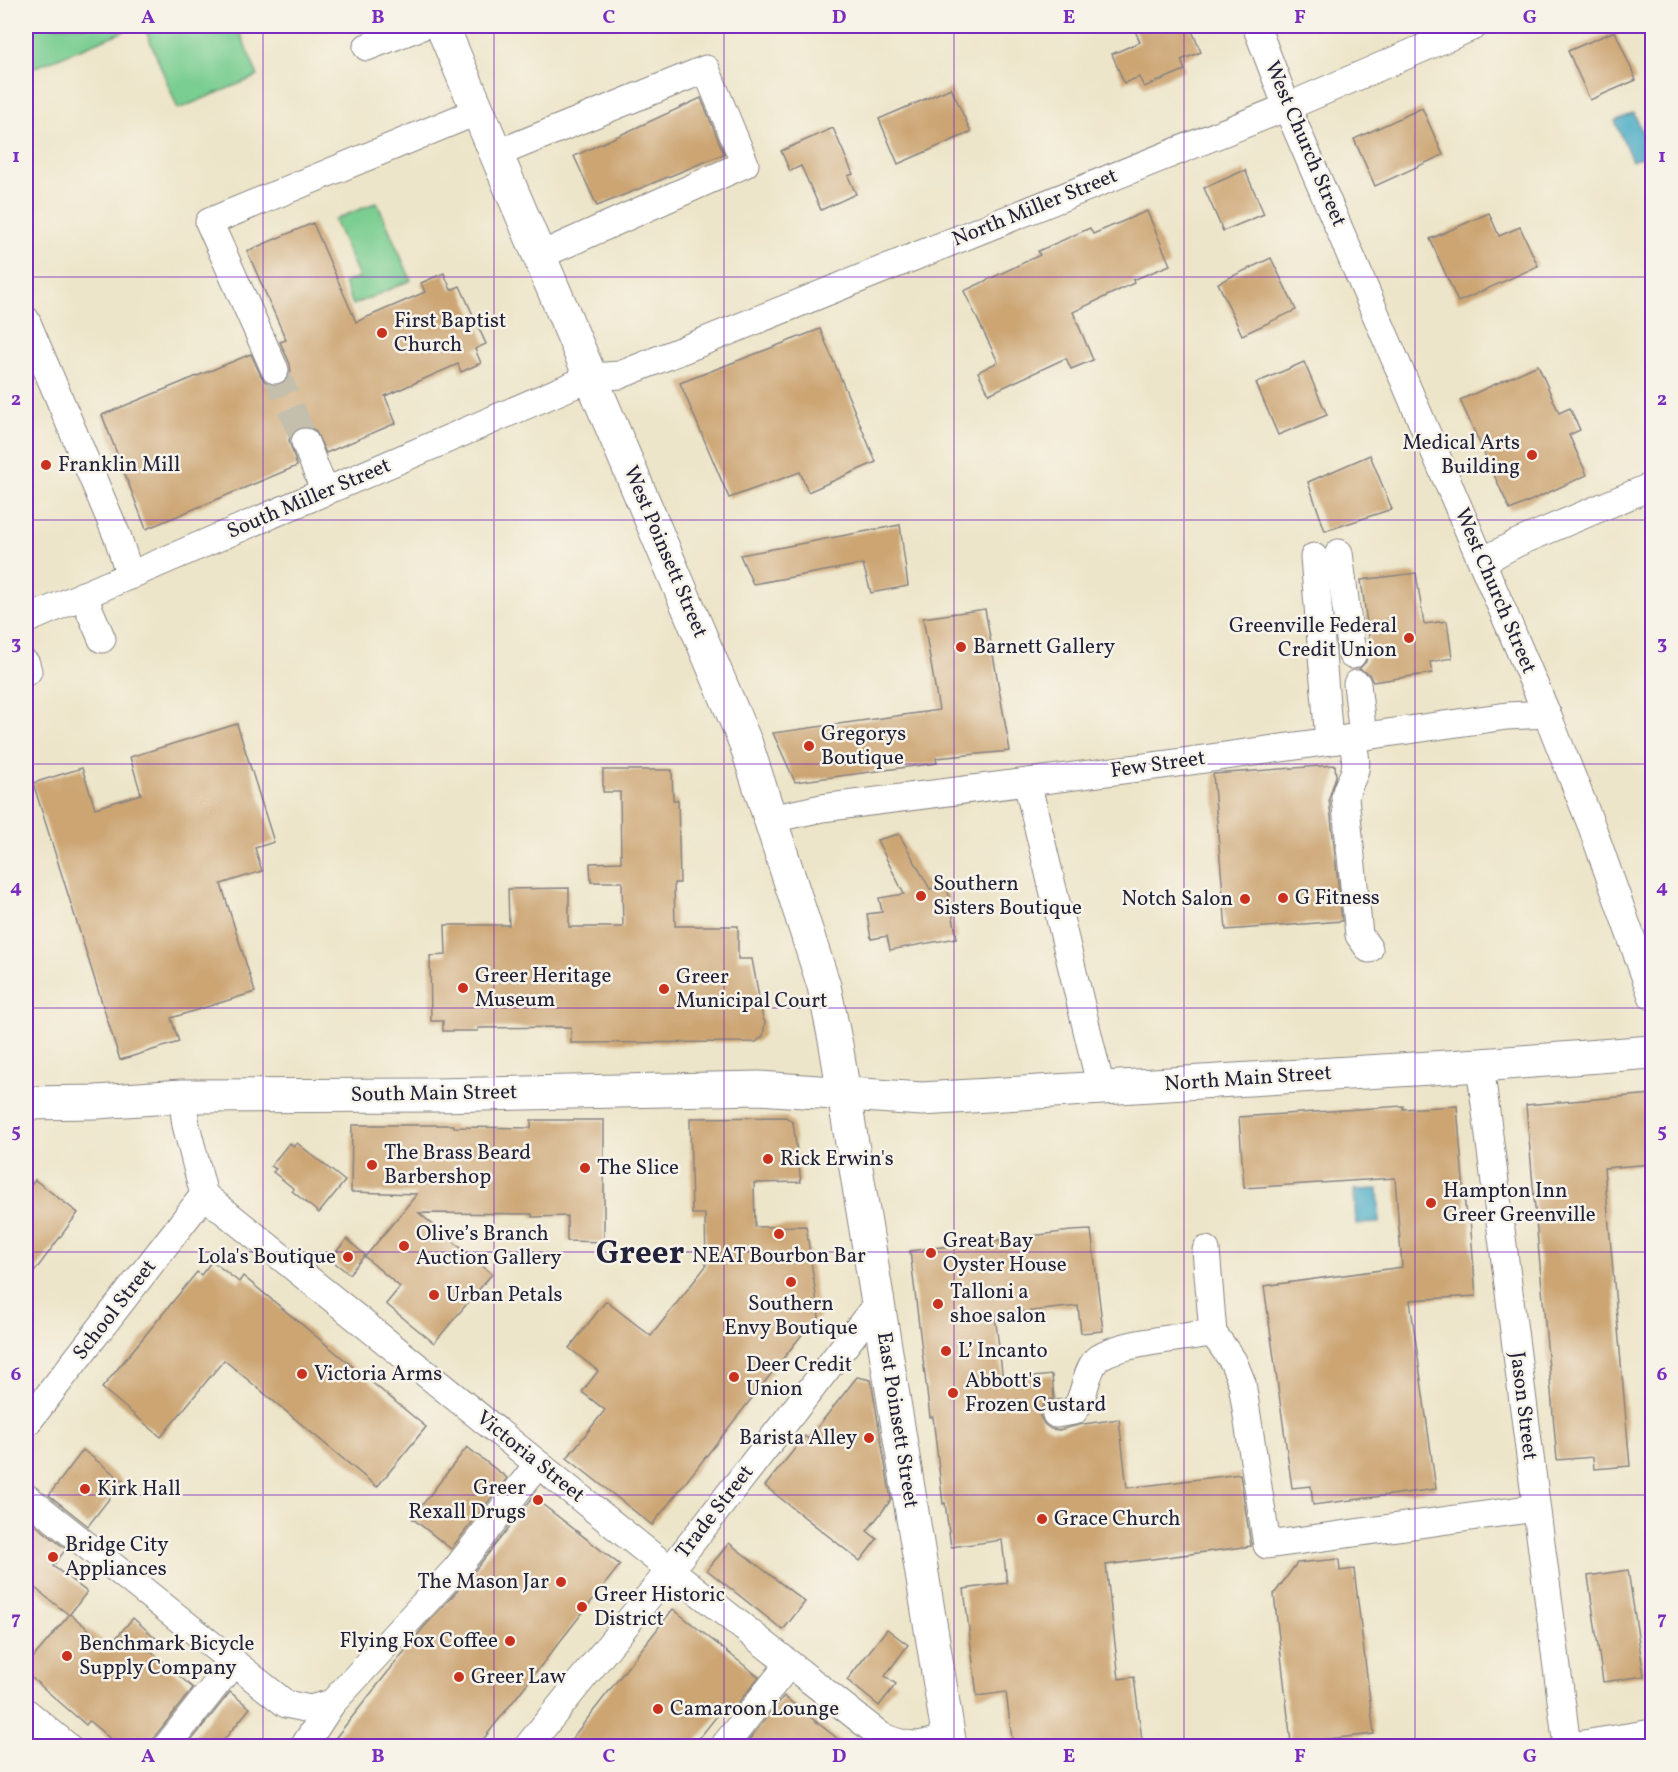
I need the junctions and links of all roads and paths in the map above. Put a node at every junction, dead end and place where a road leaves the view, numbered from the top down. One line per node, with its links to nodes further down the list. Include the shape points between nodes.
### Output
1 (422, 26): 5 (street)
2 (442, 26): 7 (main road, West Poinsett Street)
3 (1256, 26): 6 (street, West Church Street)
4 (1474, 26): 6 (street, North Miller Street)
5 (368, 48)
6 (1287, 106): 12 (street, North Miller Street, via 620,375); 16 (street, West Church Street)
7 (478, 111): 8 (main road, West Poinsett Street); 11 (street, via 209,222)
8 (496, 154): 9 (main road, West Poinsett Street); 9 (street, via 706,69 745,164)
9 (539, 256): 12 (main road, West Poinsett Street)
10 (26, 320): 17 (street, via 118,538)
11 (275, 370)
12 (592, 377): 15 (street, South Miller Street); 26 (main road, West Poinsett Street, via 746,744)
13 (305, 442): 15 (street)
14 (1653, 486): 16 (street)
15 (325, 492): 17 (street, South Miller Street)
16 (1483, 561): 23 (street, West Church Street)
17 (130, 576): 18 (street, South Miller Street)
18 (83, 595): 19 (street, South Miller Street); 20 (street)
19 (26, 620)
20 (102, 639)
21 (1352, 655): 24 (street, via 1327,555)
22 (1357, 684): 24 (street)
23 (1546, 714): 24 (street, Few Street); 28 (street, West Church Street)
24 (1348, 738): 25 (street, Few Street); 27 (street, via 1356,764 1345,797 1359,935)
25 (1027, 782): 26 (street, Few Street, via 822,808); 31 (street)
26 (771, 819): 32 (main road, West Poinsett Street, via 824,986)
27 (1369, 949)
28 (1653, 996)
29 (1653, 1052): 30 (main road, North Main Street)
30 (1480, 1065): 31 (main road, North Main Street); 45 (street, Jason Street)
31 (1101, 1088): 32 (main road, North Main Street, via 922,1099)
32 (843, 1094): 33 (main road, South Main Street, via 759,1088); 37 (main road, East Poinsett Street)
33 (182, 1096): 34 (main road, South Main Street); 35 (street)
34 (26, 1102)
35 (204, 1195): 42 (street, School Street); 43 (street, Victoria Street)
36 (1206, 1250): 38 (street)
37 (878, 1303): 39 (street, Trade Street); 40 (main road, East Poinsett Street)
38 (1213, 1333): 41 (street, via 1105,1353 1089,1373 1082,1402 1074,1411); 45 (street, via 1233,1361 1242,1383 1267,1545)
39 (846, 1344): 40 (street); 46 (street, Trade Street)
40 (887, 1358): 52 (main road, East Poinsett Street)
41 (1056, 1414)
42 (26, 1424)
43 (538, 1464): 46 (street, Victoria Street); 49 (street, via 456,1569)
44 (26, 1497): 47 (street)
45 (1536, 1508): 58 (street, Jason Street)
46 (670, 1570): 48 (street, Victoria Street); 56 (street, Trade Street)
47 (234, 1662): 49 (street, via 286,1704 310,1709); 54 (street)
48 (789, 1664): 52 (street, Victoria Street, via 880,1736 902,1745); 57 (street)
49 (332, 1703): 55 (street)
50 (26, 1712): 53 (street)
51 (1653, 1733): 58 (street)
52 (950, 1742)
53 (67, 1746)
54 (167, 1746)
55 (304, 1746)
56 (528, 1746)
57 (724, 1746)
58 (1569, 1746)

